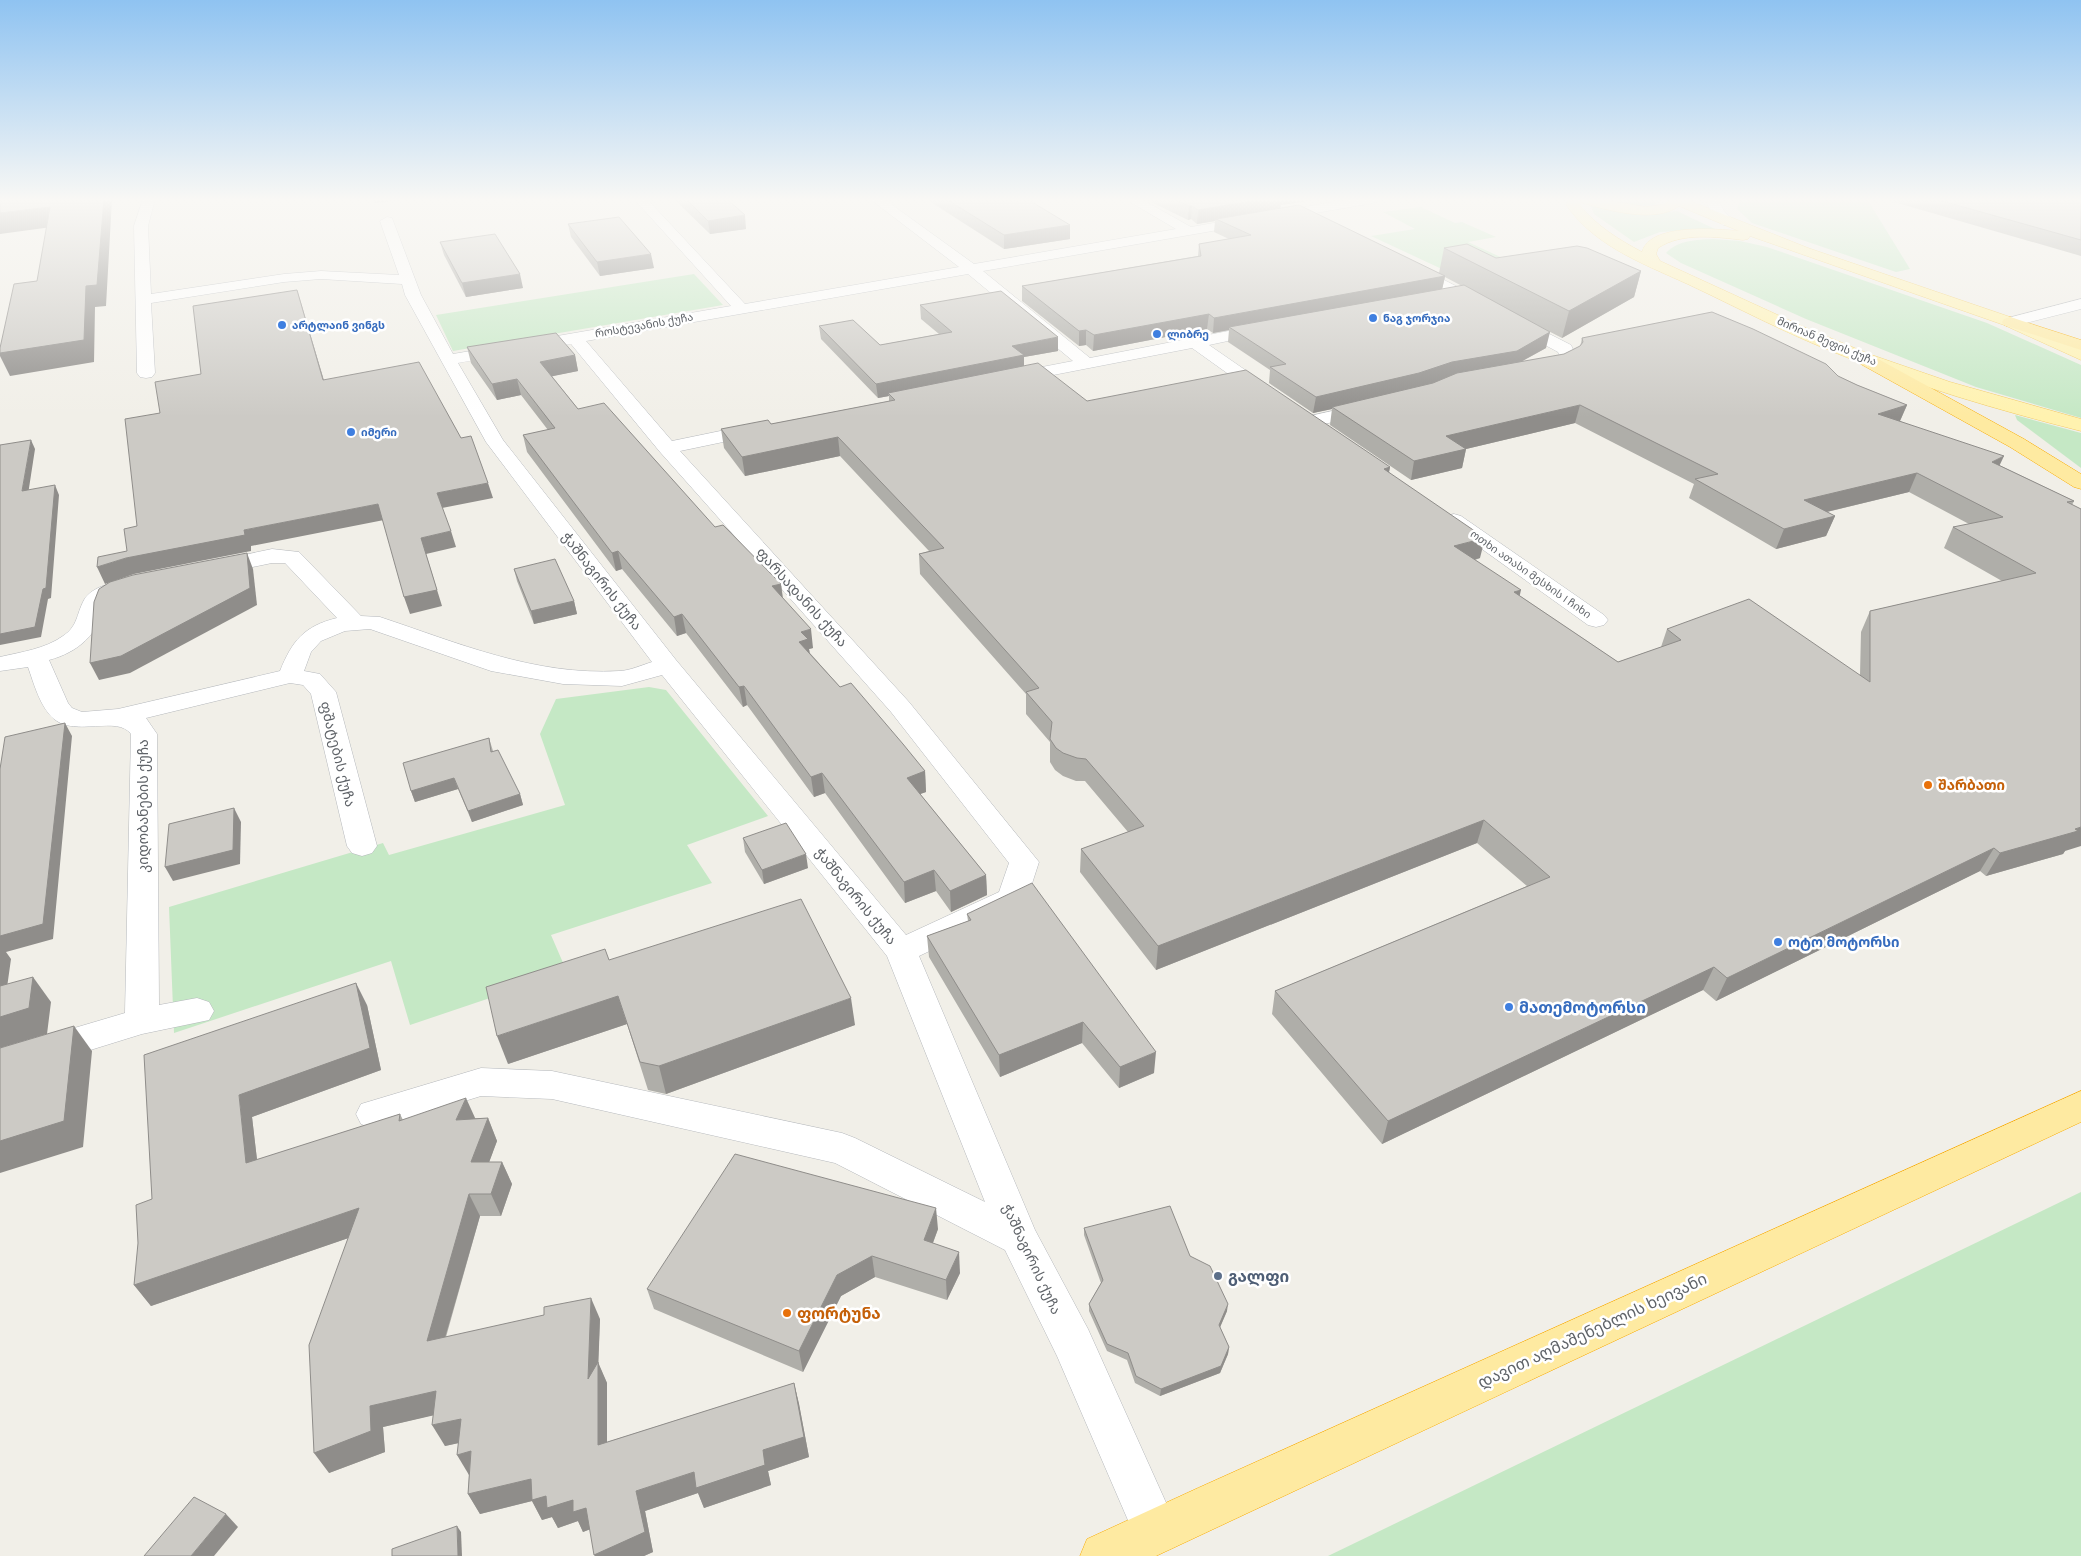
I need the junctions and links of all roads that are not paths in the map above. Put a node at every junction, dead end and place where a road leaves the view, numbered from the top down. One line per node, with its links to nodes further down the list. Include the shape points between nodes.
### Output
1 (143, 272): 12 (street)
2 (404, 272): 9 (street, ჭაშნაგირის ქუჩა)
3 (708, 272): 14 (street)
4 (956, 272): 14 (street, როსტევანის ქუჩა)
5 (974, 272): 23 (street)
6 (1420, 272): 10 (street)
7 (1671, 272): 21 (main road, მირიან მეფის ქუჩა)
8 (1863, 272): 15 (main road)
9 (407, 280): 12 (street, via 302,276); 22 (street, ჭაშნაგირის ქუჩა)
10 (1463, 293): 11 (street); 24 (street, via 1565,349 1569,358 1553,366)
11 (1434, 298)
12 (144, 300): 25 (street)
13 (2081, 304): 15 (street)
14 (742, 308): 17 (street, როსტევანის ქუჩა)
15 (2010, 322): 19 (highway); 20 (main road)
16 (1280, 326): 18 (street)
17 (574, 337): 22 (street, როსტევანის ქუჩა); 32 (street, ფარსადანის ქუჩა)
18 (1194, 342): 23 (street); 28 (street)
19 (2081, 345)
20 (2081, 355)
21 (1863, 358): 29 (main road, მირიან მეფის ქუჩა); 33 (highway, via 2018,443)
22 (448, 360): 41 (street, ჭაშნაგირის ქუჩა, via 495,442)
23 (1086, 363): 26 (street)
24 (1525, 371)
25 (146, 373)
26 (1000, 381)
27 (1385, 404): 28 (street)
28 (1308, 422): 31 (street)
29 (2081, 425)
30 (771, 427): 32 (street)
31 (1332, 438)
32 (667, 448): 45 (street, ფარსადანის ქუჩა, via 900,707 1024,862 1012,899)
33 (2081, 483)
34 (1440, 510): 37 (street, ოთხი ათასი მესხის I ჩიხი)
35 (190, 572): 38 (street, via 272,556 291,557)
36 (144, 582): 39 (street, via 109,592 95,601 93,616 79,636 66,647)
37 (1596, 620)
38 (355, 623): 41 (street, via 372,622 500,666 563,677 622,679); 42 (street, via 341,624 313,636 300,650)
39 (25, 659): 40 (street); 43 (street, via 38,662 58,711 71,719 89,722)
40 (0, 664)
41 (666, 665): 45 (street, ჭაშნაგირის ქუჩა)
42 (290, 676): 43 (street); 44 (street, ფშატების ქუჩა, via 311,679 323,692)
43 (118, 718): 47 (street, კიდობანების ქუჩა, via 136,723 144,734)
44 (362, 846)
45 (901, 951): 51 (street, ჭაშნაგირის ქუჩა)
46 (197, 1011): 47 (street)
47 (142, 1021): 48 (street)
48 (0, 1064)
49 (2081, 1106): 52 (highway, დავით აღმაშენებლის ხეივანი)
50 (374, 1114): 51 (street, via 481,1082 552,1085 842,1149)
51 (1019, 1238): 52 (street, ჭაშნაგირის ქუჩა, via 1073,1343)
52 (1156, 1532): 53 (highway, დავით აღმაშენებლის ხეივანი)
53 (1104, 1556)

